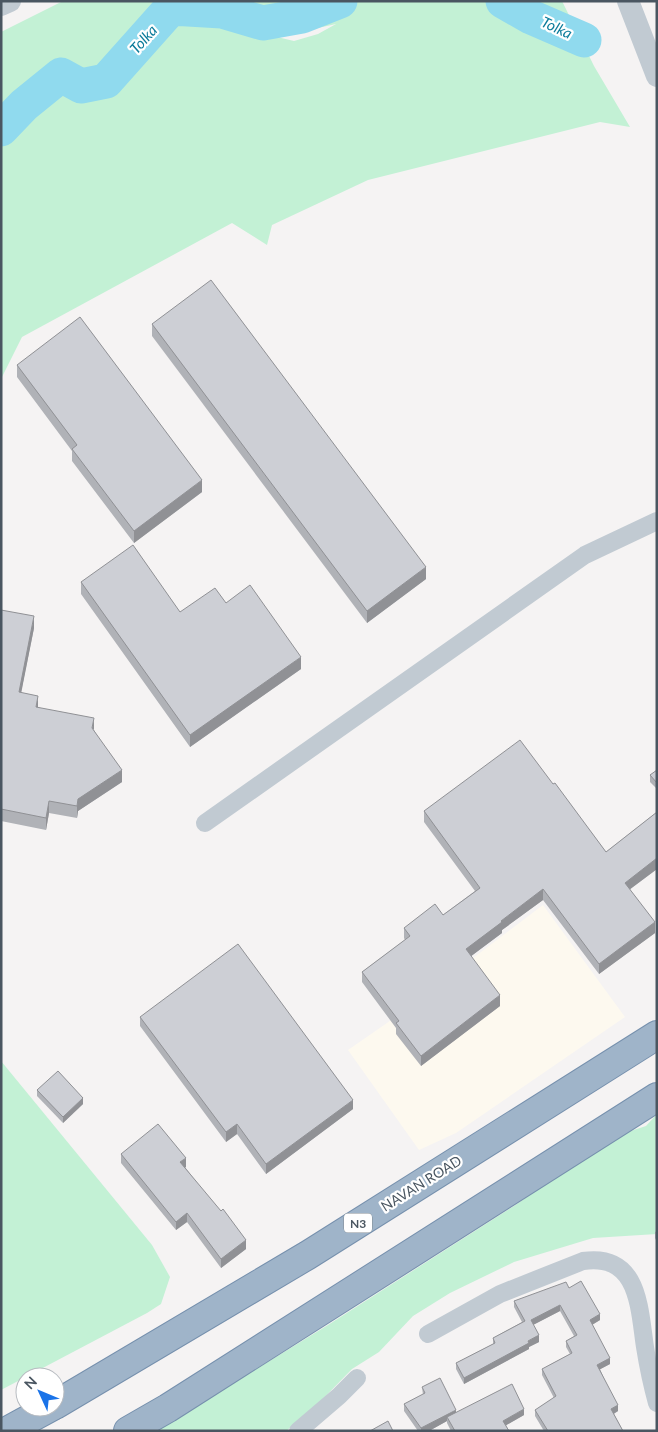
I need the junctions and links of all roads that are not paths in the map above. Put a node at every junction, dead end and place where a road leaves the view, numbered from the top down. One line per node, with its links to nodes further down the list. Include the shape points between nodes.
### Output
1 (10, 1): 3 (street)
2 (628, 1): 4 (street)
3 (1, 5)
4 (657, 76)
5 (657, 521): 6 (street, via 578,560)
6 (205, 823)
7 (657, 1035): 11 (highway, NAVAN ROAD / N3, via 308,1254)
8 (657, 1097): 15 (highway)
9 (428, 1334): 12 (street, via 500,1294 583,1261 598,1259 612,1263 630,1280 640,1304)
10 (357, 1378): 16 (street)
11 (65, 1399)
12 (657, 1403)
13 (33, 1417): 14 (highway)
14 (7, 1431)
15 (128, 1431)
16 (298, 1431)

